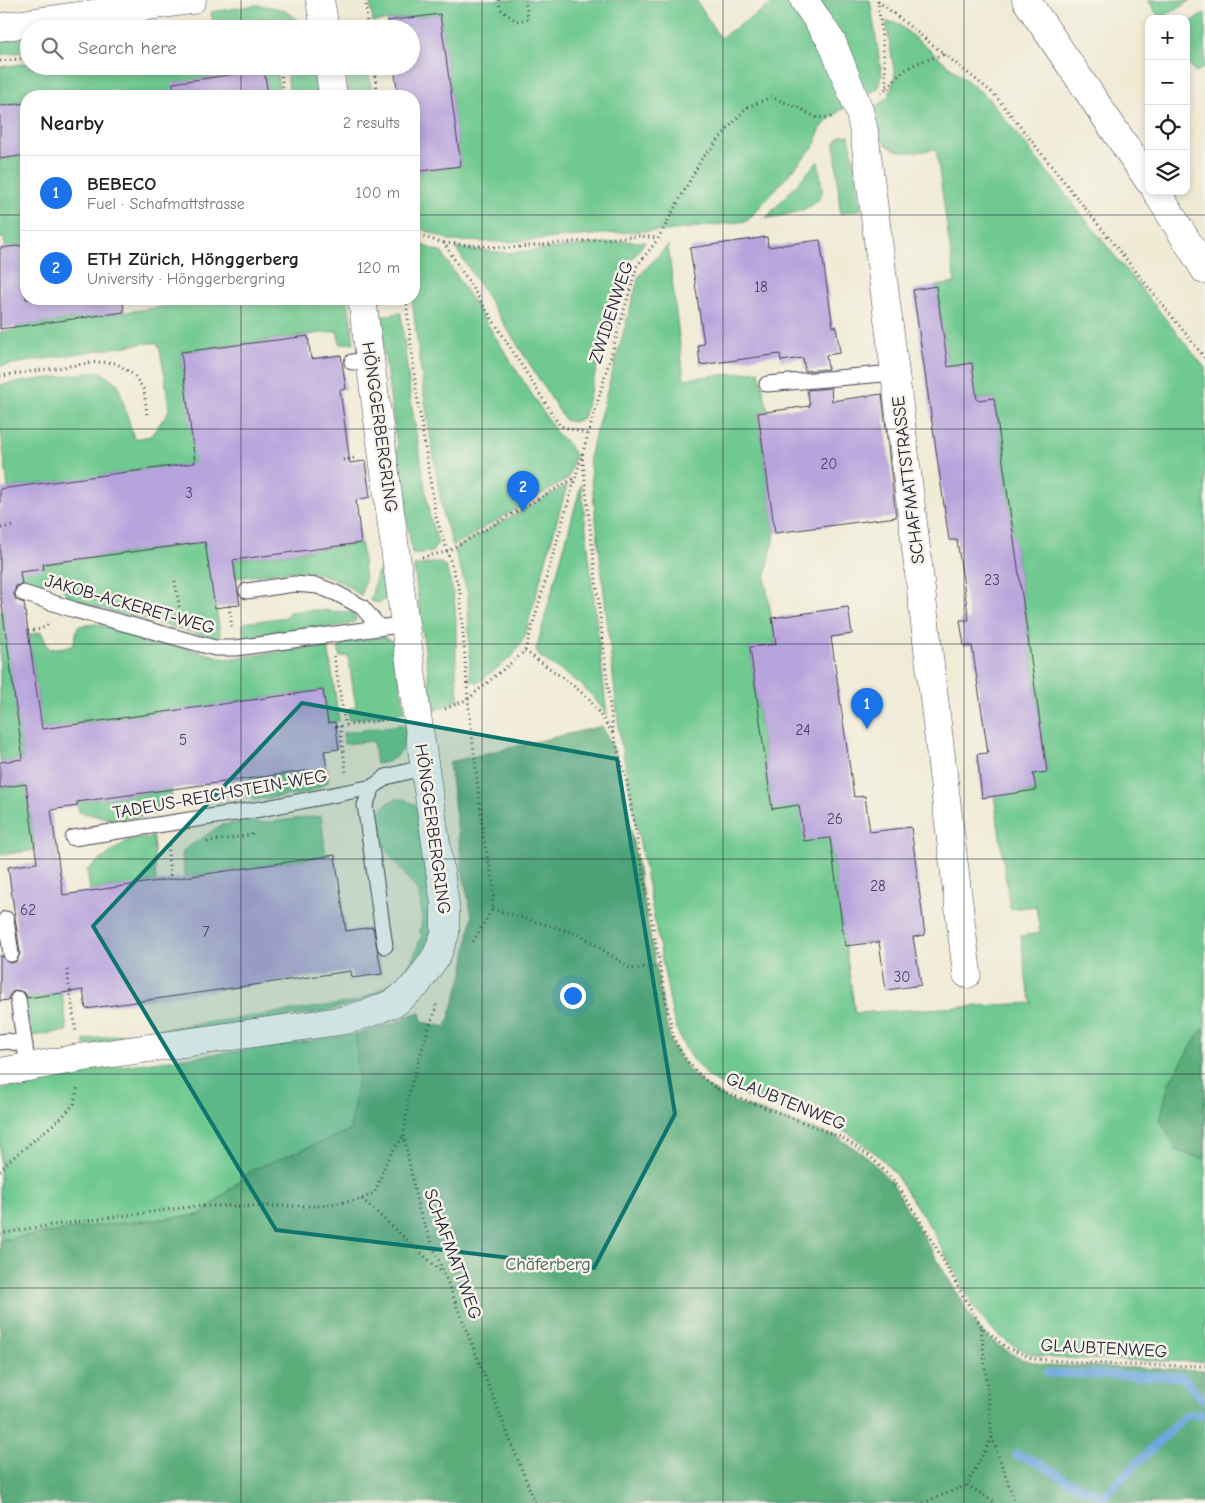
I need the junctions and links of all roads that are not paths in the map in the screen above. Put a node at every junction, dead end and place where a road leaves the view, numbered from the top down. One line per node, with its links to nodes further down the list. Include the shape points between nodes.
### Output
1 (192, 0): 5 (street)
2 (320, 0): 7 (street)
3 (804, 0): 16 (street, SCHAFMATTSTRASSE, via 832,42 860,110)
4 (1026, 0): 12 (street)
5 (147, 3): 6 (street)
6 (43, 20)
7 (323, 20)
8 (20, 24): 9 (street)
9 (0, 27)
10 (330, 75): 11 (street)
11 (332, 90)
12 (1145, 175)
13 (1158, 195): 14 (street)
14 (1205, 270)
15 (362, 305): 20 (street, HÖNGGERBERGRING, via 362,361)
16 (895, 373): 17 (lane); 27 (street, SCHAFMATTSTRASSE)
17 (767, 384)
18 (247, 591): 20 (lane, via 294,584 318,586)
19 (23, 594): 20 (lane, JAKOB-ACKERET-WEG, via 215,648 236,648)
20 (393, 626): 21 (street, HÖNGGERBERGRING)
21 (425, 767): 22 (lane, TADEUS-REICHSTEIN-WEG, via 386,777); 30 (street, HÖNGGERBERGRING, via 445,905 445,934 437,954 417,984 396,1002 346,1020 79,1058)
22 (373, 787): 23 (lane, TADEUS-REICHSTEIN-WEG, via 261,809); 25 (lane, via 365,805)
23 (73, 838)
24 (6, 919): 26 (lane)
25 (385, 946)
26 (11, 954)
27 (967, 974)
28 (18, 999): 30 (lane)
29 (0, 1042): 30 (lane, via 8,1041)
30 (26, 1056): 31 (street, HÖNGGERBERGRING)
31 (0, 1072)

